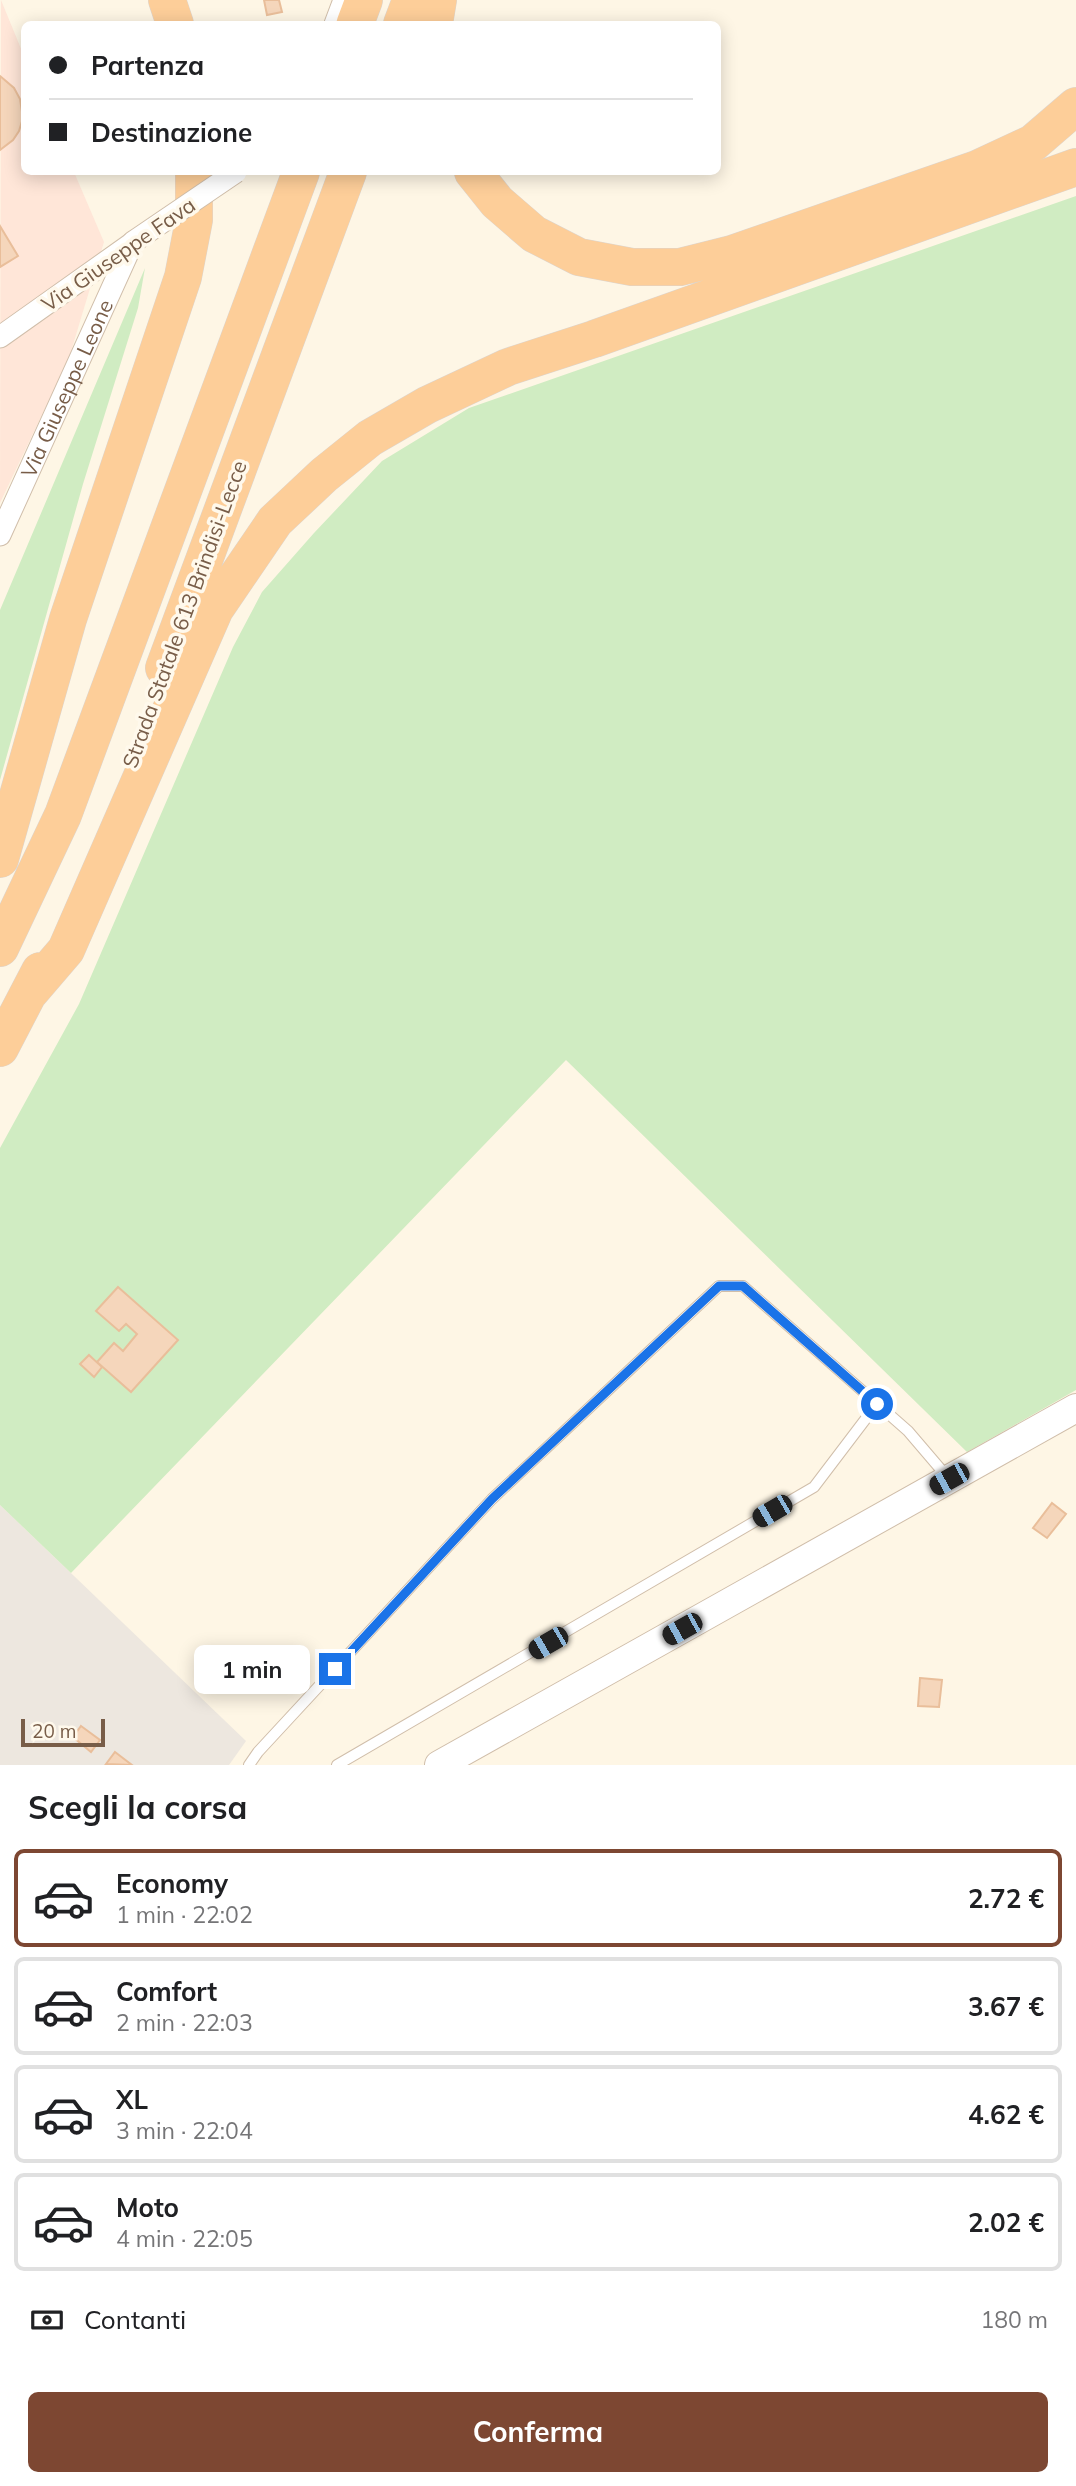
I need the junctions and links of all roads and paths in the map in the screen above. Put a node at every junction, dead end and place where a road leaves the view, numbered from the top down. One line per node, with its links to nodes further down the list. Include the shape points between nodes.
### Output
1 (167, 0): 6 (highway)
2 (344, 0): 7 (street)
3 (364, 0): 8 (highway)
4 (411, 0): 9 (highway)
5 (438, 0): 10 (highway)
6 (174, 21)
7 (336, 21)
8 (356, 21)
9 (403, 21)
10 (434, 21)
11 (1076, 106): 17 (highway, via 1033,143 977,169 732,254 680,267 632,267 579,257 534,234 497,202)
12 (1076, 167): 23 (highway, via 508,367 426,405 370,438 275,521 215,609 66,950)
13 (194, 175): 21 (highway, via 194,220 183,277 68,619)
14 (232, 175): 18 (street, Via Giuseppe Fava, bridge)
15 (300, 175): 22 (highway, Strada Statale 613 Brindisi-Lecce, via 63,815)
16 (347, 175): 23 (highway, Strada Statale 613 Brindisi-Lecce, via 116,795)
17 (475, 175)
18 (132, 242): 19 (street, Via Giuseppe Fava); 20 (street, Via Giuseppe Leone)
19 (0, 337)
20 (0, 535)
21 (0, 859)
22 (0, 948)
23 (30, 992): 24 (highway, Strada Statale 613 Brindisi-Lecce)
24 (0, 1048)
25 (877, 1404): 27 (lane, via 908,1431); 28 (lane, via 743,1286 719,1286 492,1499); 29 (lane, via 814,1487)
26 (1076, 1408): 27 (street)
27 (949, 1479): 30 (street)
28 (249, 1765)
29 (337, 1765)
30 (439, 1765)

